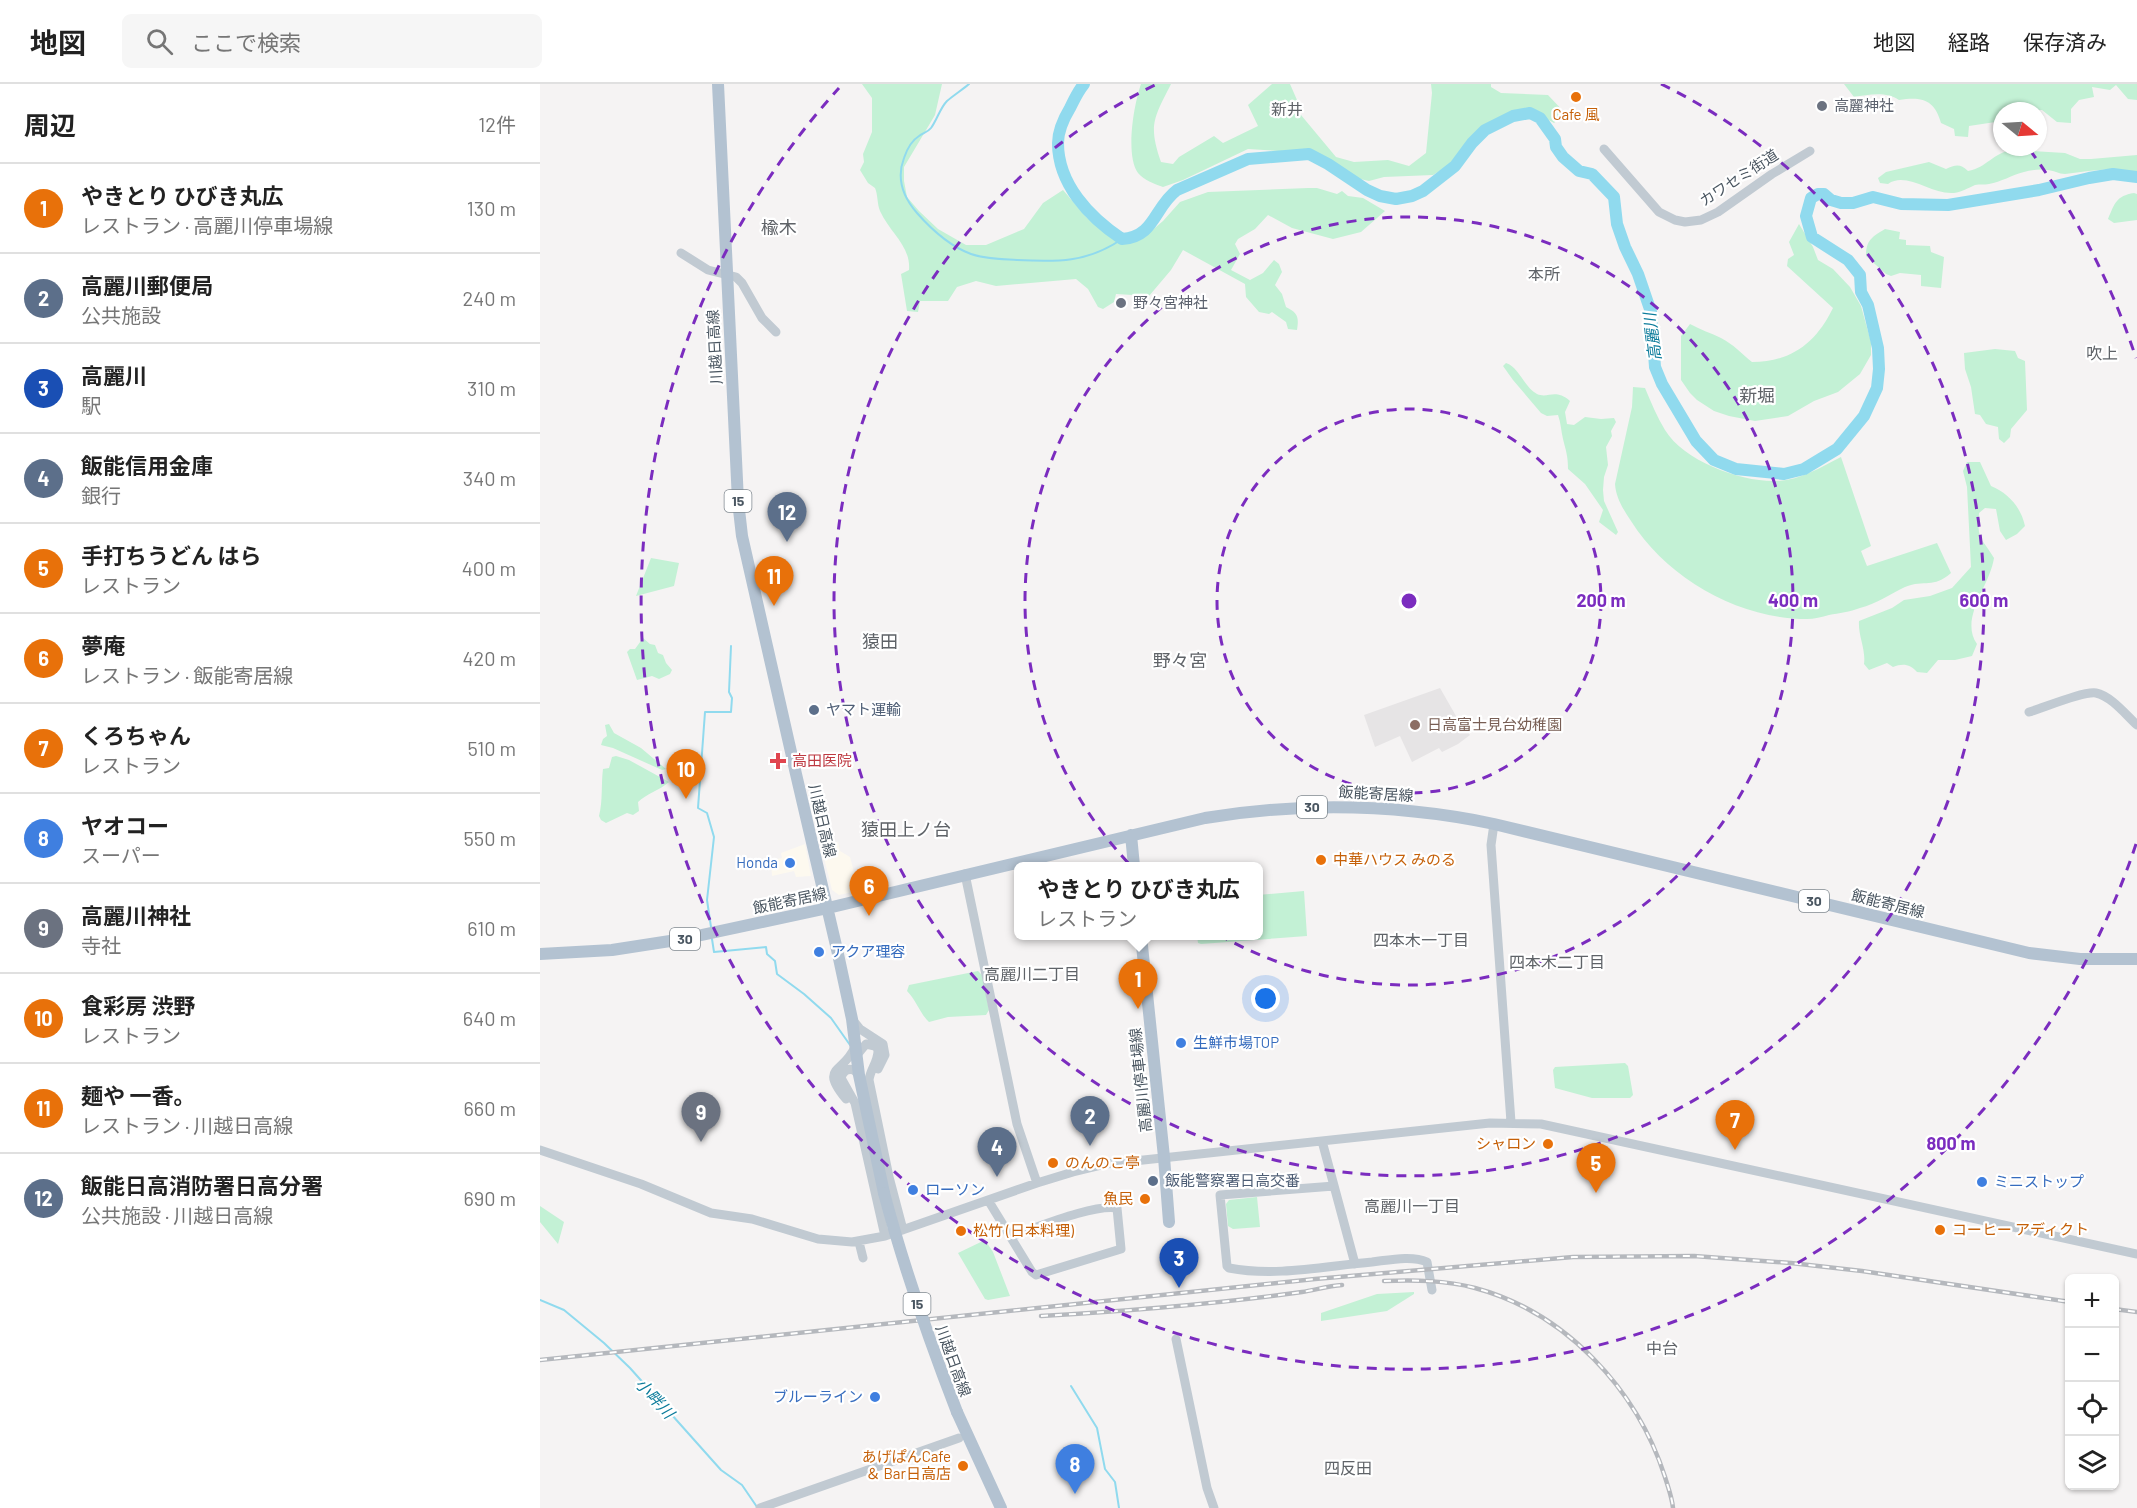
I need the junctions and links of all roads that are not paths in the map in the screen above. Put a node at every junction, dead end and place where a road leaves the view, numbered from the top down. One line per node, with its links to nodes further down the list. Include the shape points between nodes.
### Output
1 (718, 84): 5 (main road, 川越日高線 / 15)
2 (1604, 149): 3 (street, カワセミ街道, via 1659,212 1685,222 1708,217)
3 (1810, 151)
4 (681, 253): 5 (street, via 708,270)
5 (727, 274): 6 (street, via 742,283 762,318); 15 (main road, 川越日高線 / 15, via 742,536)
6 (776, 332)
7 (2028, 712): 8 (street, via 2096,693)
8 (2137, 724)
9 (1494, 824): 10 (main road, 飯能寄居線 / 30, via 1409,810 1295,807 1215,817); 18 (main road, 飯能寄居線 / 30, via 2011,949 2080,959); 23 (street, via 1491,845)
10 (1131, 835): 12 (main road, 飯能寄居線 / 30); 13 (main road)
11 (1014, 862): 14 (main road, 飯能寄居線 / 30)
12 (1016, 862)
13 (1134, 862)
14 (965, 874): 15 (main road, 飯能寄居線 / 30); 28 (street, via 1017,1124)
15 (828, 908): 17 (main road, 飯能寄居線 / 30, via 683,939 612,950); 19 (main road, 川越日高線 / 15)
16 (1141, 940): 27 (main road, 高麗川停車場線)
17 (540, 954)
18 (2137, 959)
19 (852, 1019): 20 (main road, 川越日高線 / 15); 24 (street, via 866,1034 879,1040 885,1050 875,1081)
20 (856, 1049): 21 (main road, 川越日高線 / 15); 22 (street, via 836,1070 833,1080); 24 (street, via 866,1044 878,1049 869,1080)
21 (860, 1075): 22 (street, via 848,1069 841,1078 855,1103); 43 (main road, 川越日高線 / 15, bridge, via 884,1194 904,1264 957,1412)
22 (857, 1116): 33 (street)
23 (1511, 1122): 25 (street); 36 (street, via 1554,1126)
24 (879, 1131): 32 (street)
25 (1322, 1141): 27 (street); 29 (street)
26 (540, 1150): 35 (street, via 641,1184 711,1213 752,1219 818,1239)
27 (1164, 1157): 28 (street, via 1106,1164); 31 (main road, 高麗川停車場線)
28 (1037, 1183): 30 (street)
29 (1334, 1186): 38 (street); 38 (street, via 1220,1195 1226,1264 1254,1273)
30 (988, 1200): 32 (street); 34 (street)
31 (1169, 1222)
32 (903, 1230): 33 (street)
33 (885, 1236): 35 (street)
34 (1011, 1236): 34 (street, via 1113,1207 1117,1208 1121,1249 1036,1275)
35 (859, 1242): 37 (street)
36 (2137, 1254)
37 (863, 1258)
38 (1355, 1264): 39 (street, via 1425,1261)
39 (1432, 1290)
40 (1176, 1339): 44 (street)
41 (959, 1438): 42 (street)
42 (760, 1508)
43 (1001, 1508)
44 (1214, 1508)

